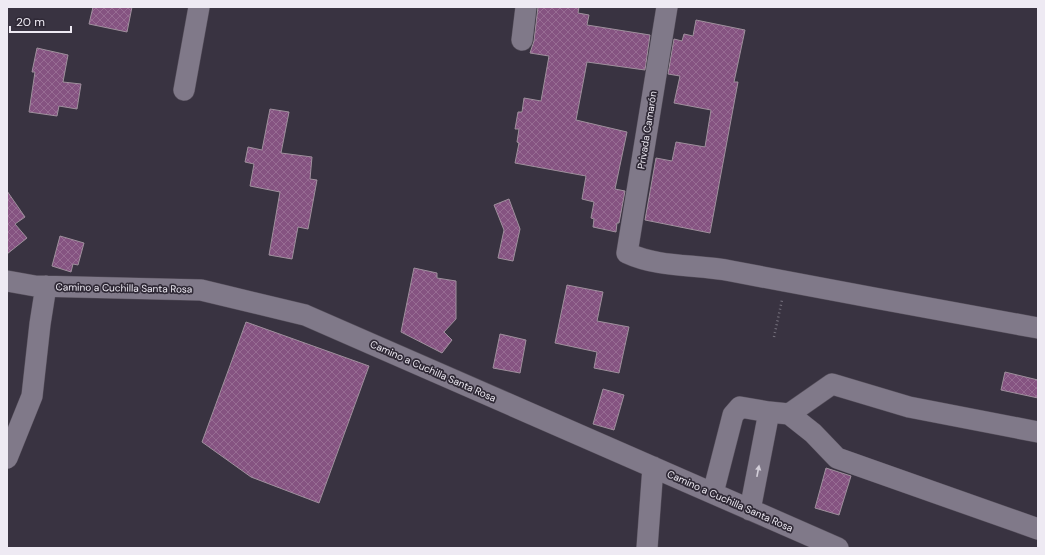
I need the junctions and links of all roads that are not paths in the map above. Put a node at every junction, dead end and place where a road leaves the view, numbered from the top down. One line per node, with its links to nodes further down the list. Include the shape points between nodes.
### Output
1 (200, 7): 5 (street)
2 (526, 7): 4 (street)
3 (667, 7): 8 (street, Privada Camarón, via 627,253 639,259 729,270)
4 (522, 40)
5 (184, 90)
6 (7, 281): 7 (street, Camino a Cuchilla Santa Rosa)
7 (46, 286): 11 (street, via 32,396); 12 (street, Camino a Cuchilla Santa Rosa, via 201,290 305,315)
8 (1038, 328)
9 (779, 413): 10 (street, via 832,384 910,406); 13 (street, via 740,407 733,415); 14 (street, one-way to 9); 15 (street, via 812,433 837,458)
10 (1038, 432)
11 (7, 458)
12 (653, 467): 13 (street, Camino a Cuchilla Santa Rosa); 16 (street)
13 (713, 493): 14 (street, Camino a Cuchilla Santa Rosa)
14 (750, 510): 17 (street, Camino a Cuchilla Santa Rosa)
15 (1038, 529)
16 (646, 548)
17 (838, 548)

